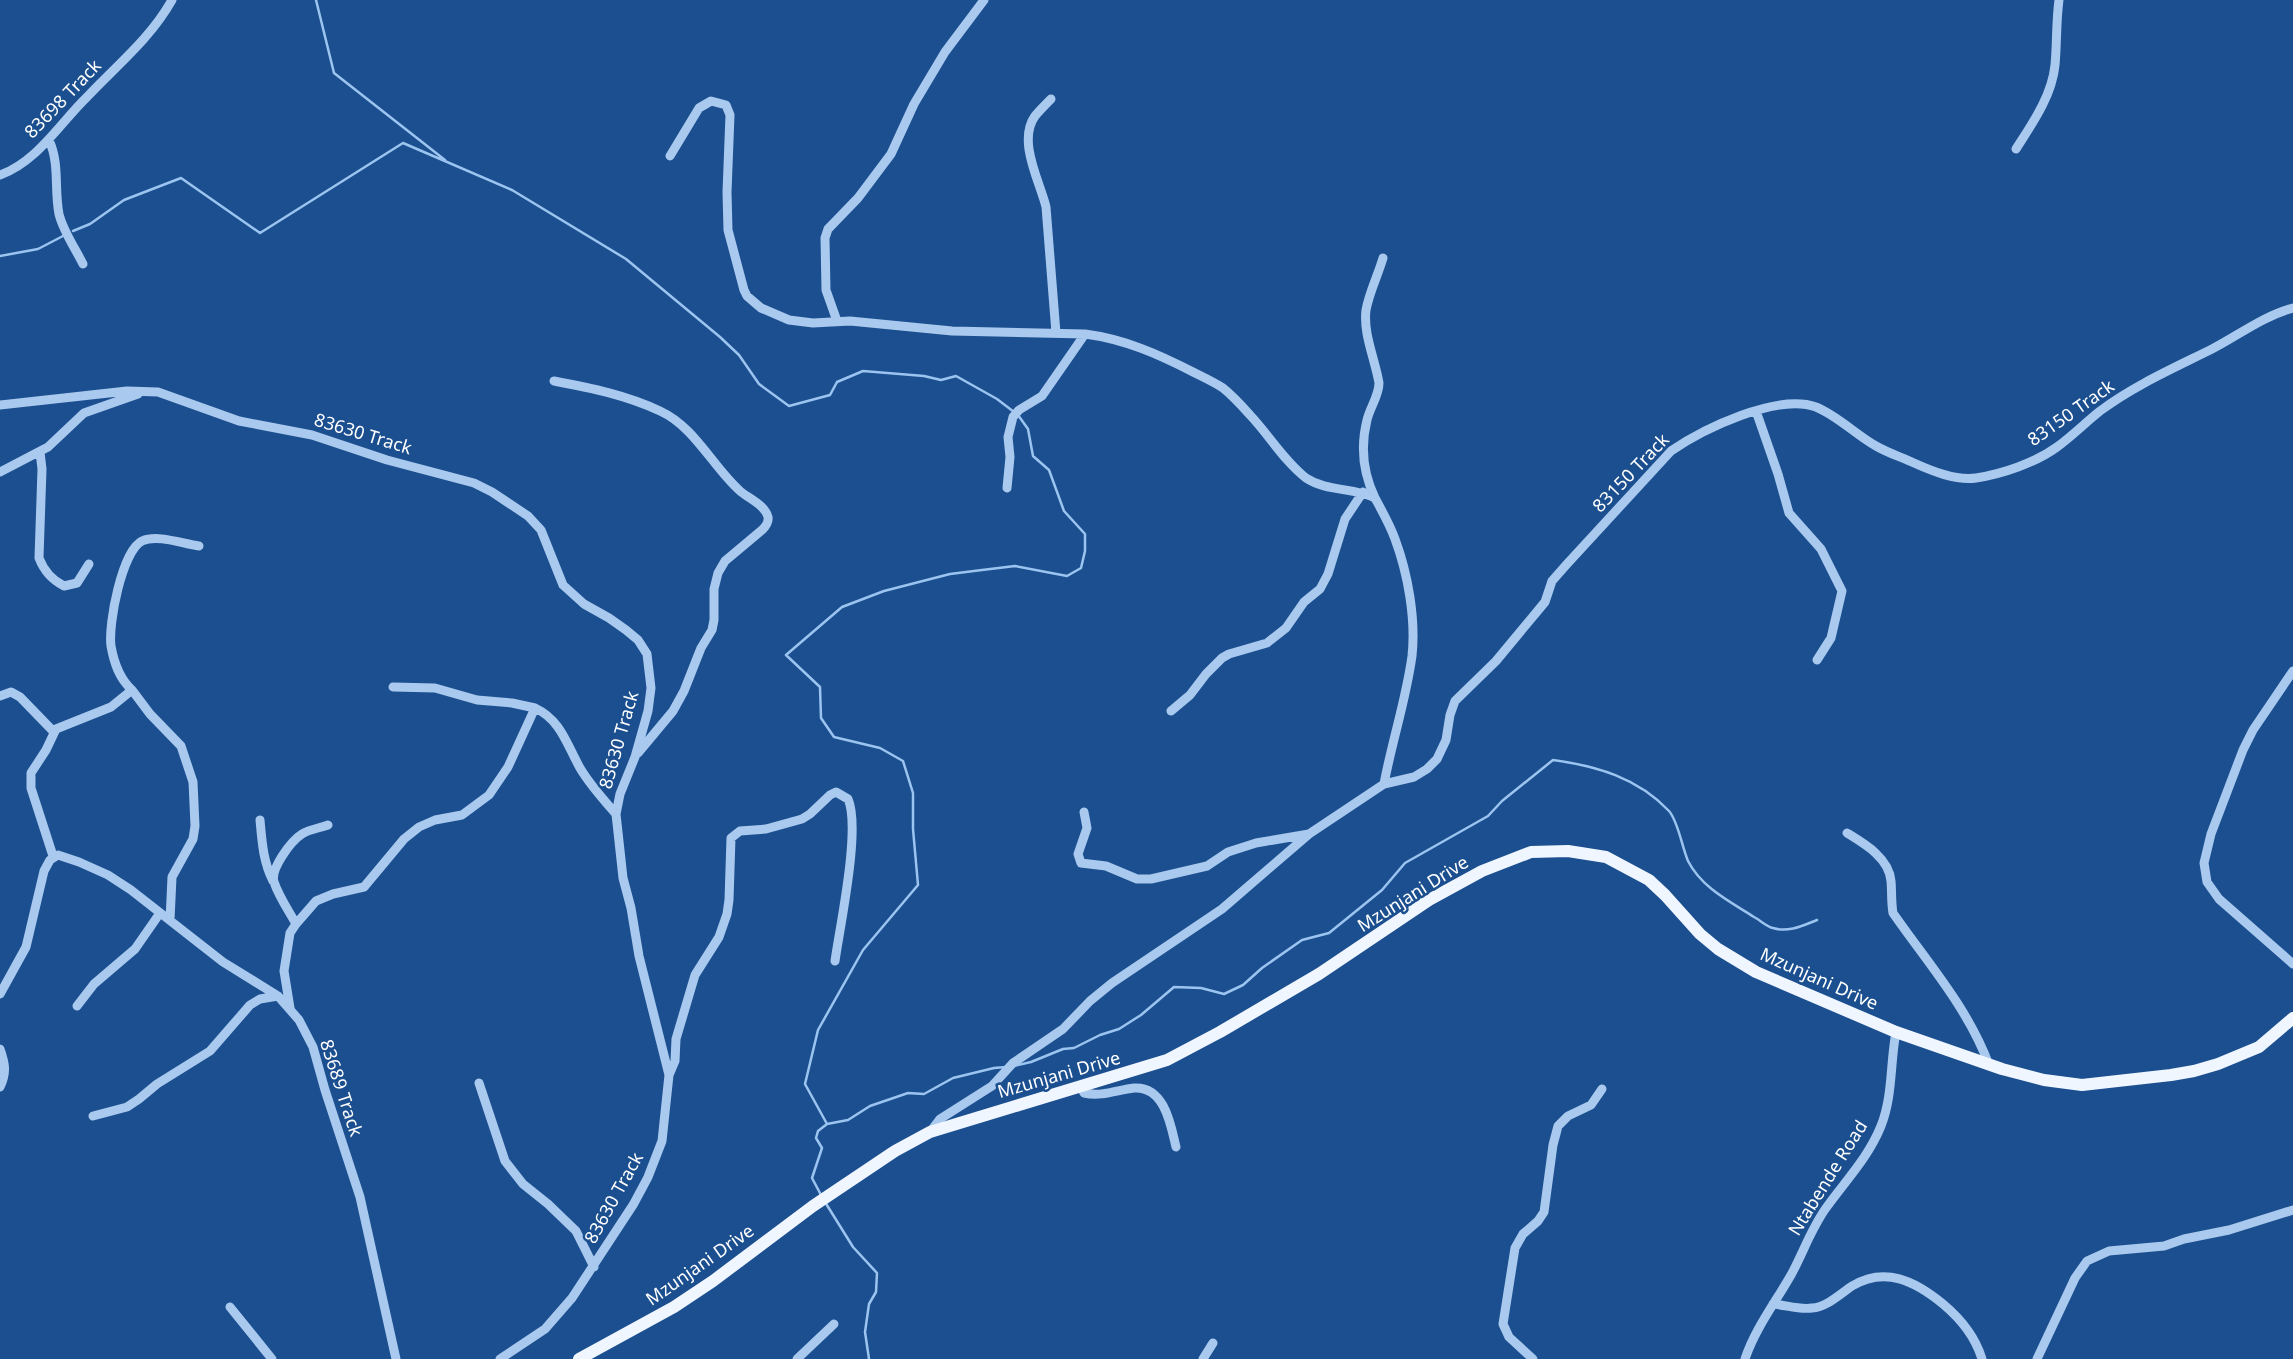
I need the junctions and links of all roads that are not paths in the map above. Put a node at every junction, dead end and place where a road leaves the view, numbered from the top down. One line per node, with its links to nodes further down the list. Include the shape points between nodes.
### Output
1 (172, 0): 5 (street, 83698 Track, via 145,39 87,96)
2 (984, 0): 12 (street, via 945,52 914,104 892,154 858,198 828,229 826,290)
3 (2059, 0): 6 (street, via 2055,66 2050,87)
4 (1052, 98): 13 (street, via 1032,121 1029,145 1032,169 1046,207)
5 (50, 140): 8 (street, 83698 Track, via 20,165); 10 (street, via 55,153 60,216)
6 (2016, 148)
7 (670, 156): 12 (street, via 699,108 711,101 726,105 730,116 728,230 747,296 761,308 789,320)
8 (0, 175)
9 (1383, 258): 23 (street, via 1366,319 1379,390 1367,420 1363,464)
10 (83, 264)
11 (2293, 308): 18 (street, 83150 Track, via 2268,317 2142,385 2101,411 2056,448 2006,470 1975,478 1934,471 1895,456 1814,406 1786,405)
12 (837, 321): 13 (street, via 973,332)
13 (1056, 333): 14 (street)
14 (1085, 334): 21 (street, via 1042,396 1016,414 1008,437); 22 (street, via 1143,349 1209,380 1235,399 1308,478 1330,488)
15 (554, 381): 34 (street, via 617,394 662,411 689,433 768,517 768,524 725,560 718,572 712,630 673,711)
16 (146, 391): 17 (street, 83630 Track); 19 (street, via 84,414); 34 (street, 83630 Track, via 158,392 240,421 312,435 387,460 467,481 492,492 528,516 541,530 563,585 584,604 626,630 647,654 651,688)
17 (0, 405)
18 (1756, 411): 26 (street, via 1788,513 1821,549 1842,591 1831,638); 35 (street, 83150 Track, via 1714,426 1671,451 1552,581 1544,602 1496,660 1455,701 1446,740 1437,759 1414,778)
19 (40, 452): 20 (street); 25 (street, via 39,558 42,566 51,578 64,586 77,583)
20 (0, 472)
21 (1008, 488)
22 (1363, 492): 23 (street); 32 (street, via 1345,519 1328,574 1286,628 1267,644 1222,658 1190,695)
23 (1375, 498): 35 (street, via 1395,538 1404,568 1413,626 1412,655)
24 (199, 546): 29 (street, via 145,540 136,546 127,560 120,580 111,638 117,671)
25 (89, 564)
26 (1817, 660)
27 (2293, 671): 48 (street, via 2253,730 2211,834 2204,862 2207,882 2219,899)
28 (392, 687): 31 (street, via 436,688 477,700)
29 (132, 690): 33 (street, via 111,707); 45 (street, via 181,746 193,782 195,826 193,838 172,876)
30 (0, 696): 33 (street, via 11,692 20,697)
31 (535, 708): 37 (street, via 546,713 561,731 592,786); 46 (street, via 508,766 489,796 462,815 435,820 420,827 404,839 364,887 316,901)
32 (1171, 711)
33 (53, 731): 42 (street, via 46,750 32,769 30,779)
34 (635, 757): 37 (street, 83630 Track, via 624,781)
35 (1384, 784): 41 (street)
36 (1084, 812): 41 (street, via 1087,828 1078,854 1081,863 1106,866 1137,879 1177,874 1207,866 1228,852 1256,843)
37 (616, 814): 57 (street, 83630 Track, via 623,878 639,956)
38 (260, 820): 43 (street, via 263,854)
39 (328, 825): 43 (street, via 304,832 291,843)
40 (1847, 833): 56 (street, via 1886,862 1891,880 1893,913 1962,1010 1980,1040)
41 (1309, 834): 63 (street, via 1222,909 1112,983 1062,1029 1013,1063 992,1086 940,1119)
42 (53, 856): 44 (street, 83689 Track, via 70,859 108,875); 49 (street, via 44,871 26,947)
43 (273, 881): 46 (street)
44 (160, 913): 45 (street, 83689 Track); 51 (street, via 135,950 94,984)
45 (170, 920): 50 (street, 83689 Track, via 223,962)
46 (296, 924): 52 (street, via 290,933 284,971)
47 (835, 960): 57 (street, via 852,825 848,799 836,792 795,822 740,831 731,838 725,921 719,938 695,975)
48 (2293, 964)
49 (0, 994)
50 (278, 996): 52 (street, 83689 Track); 62 (street, via 269,996 250,1005 210,1051 127,1107)
51 (77, 1006)
52 (290, 1008): 72 (street, 83689 Track, via 314,1047 360,1197)
53 (2293, 1018): 56 (main road, Mzunjani Drive, via 2259,1047 2218,1064 2171,1075 2082,1084 2044,1080)
54 (1896, 1032): 56 (main road, Mzunjani Drive); 60 (main road, Mzunjani Drive, via 1756,972 1718,949 1649,880 1625,866 1606,857 1568,851 1531,852 1482,871 1429,900 1319,974 1167,1060); 67 (street, Ntabende Road, via 1888,1100 1881,1127 1852,1176 1813,1228)
55 (0, 1049): 59 (street, via 5,1065)
56 (1989, 1065)
57 (670, 1076): 66 (street, 83630 Track, via 665,1124 656,1158 633,1205)
58 (479, 1084): 66 (street, via 505,1161 523,1184 576,1231)
59 (0, 1087)
60 (1080, 1087): 63 (main road, Mzunjani Drive); 64 (street, via 1084,1093 1096,1096 1134,1088 1148,1091 1166,1110)
61 (1602, 1089): 77 (street, via 1591,1105 1568,1116 1558,1126 1544,1212 1523,1234 1515,1248 1503,1324 1509,1337)
62 (92, 1116)
63 (930, 1132): 74 (main road, Mzunjani Drive, via 895,1151 814,1206 674,1307)
64 (1176, 1147)
65 (2293, 1210): 80 (street, via 2164,1246 2109,1251 2094,1257 2082,1266 2075,1278)
66 (594, 1267): 73 (street, 83630 Track, via 544,1329)
67 (1774, 1304): 78 (street, Ntabende Road); 79 (street, via 1813,1308 1862,1281 1897,1277 1916,1284 1960,1320 1978,1345)
68 (230, 1307): 71 (street)
69 (834, 1324): 75 (street)
70 (1214, 1343): 76 (street)
71 (272, 1359)
72 (396, 1359)
73 (500, 1359)
74 (579, 1359)
75 (797, 1359)
76 (1203, 1359)
77 (1533, 1359)
78 (1745, 1359)
79 (1982, 1359)
80 (2037, 1359)

